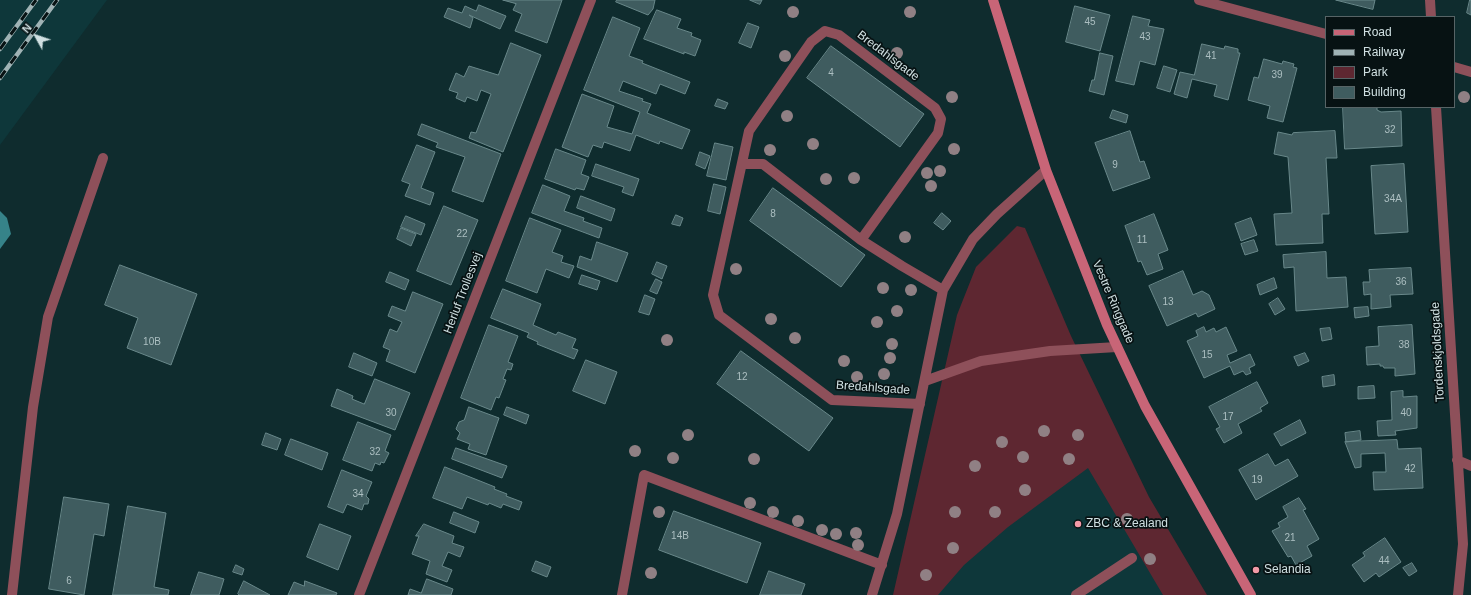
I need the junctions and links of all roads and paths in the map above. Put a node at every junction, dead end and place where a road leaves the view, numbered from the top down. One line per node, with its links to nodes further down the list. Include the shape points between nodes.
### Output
1 (591, 0): 23 (street, Herluf Trollesvej)
2 (993, 0): 12 (street, Vestre Ringgade)
3 (1199, 0): 6 (street)
4 (1430, 0): 5 (street)
5 (1431, 16)
6 (1325, 34)
7 (1455, 68): 8 (street)
8 (1471, 72)
9 (1436, 108): 18 (street, Tordenskjoldsgade)
10 (103, 158): 22 (street, via 48,317 33,407)
11 (742, 164): 13 (street, via 763,164); 13 (street, Bredahlsgade, via 750,131 811,42 825,31 839,35 935,108 941,119 938,133); 17 (street, Bredahlsgade, via 713,295 719,316 832,400)
12 (1046, 170): 14 (street, Bredahlsgade, via 973,239); 15 (street, Vestre Ringgade)
13 (861, 240): 14 (street)
14 (944, 290): 16 (street, Bredahlsgade)
15 (1117, 347): 16 (street, Bredahlsgade, via 1050,351 980,361); 27 (street, Vestre Ringgade, via 1145,406)
16 (925, 381): 17 (street, Bredahlsgade)
17 (920, 404): 21 (street, Bredahlsgade, via 897,514)
18 (1457, 460): 19 (street); 28 (street, Tordenskjoldsgade, via 1463,544)
19 (1471, 466)
20 (1132, 558): 26 (street)
21 (882, 565): 24 (street, via 644,475); 25 (street, Bredahlsgade)
22 (12, 595)
23 (359, 595)
24 (622, 595)
25 (872, 595)
26 (1076, 595)
27 (1251, 595)
28 (1458, 595)

